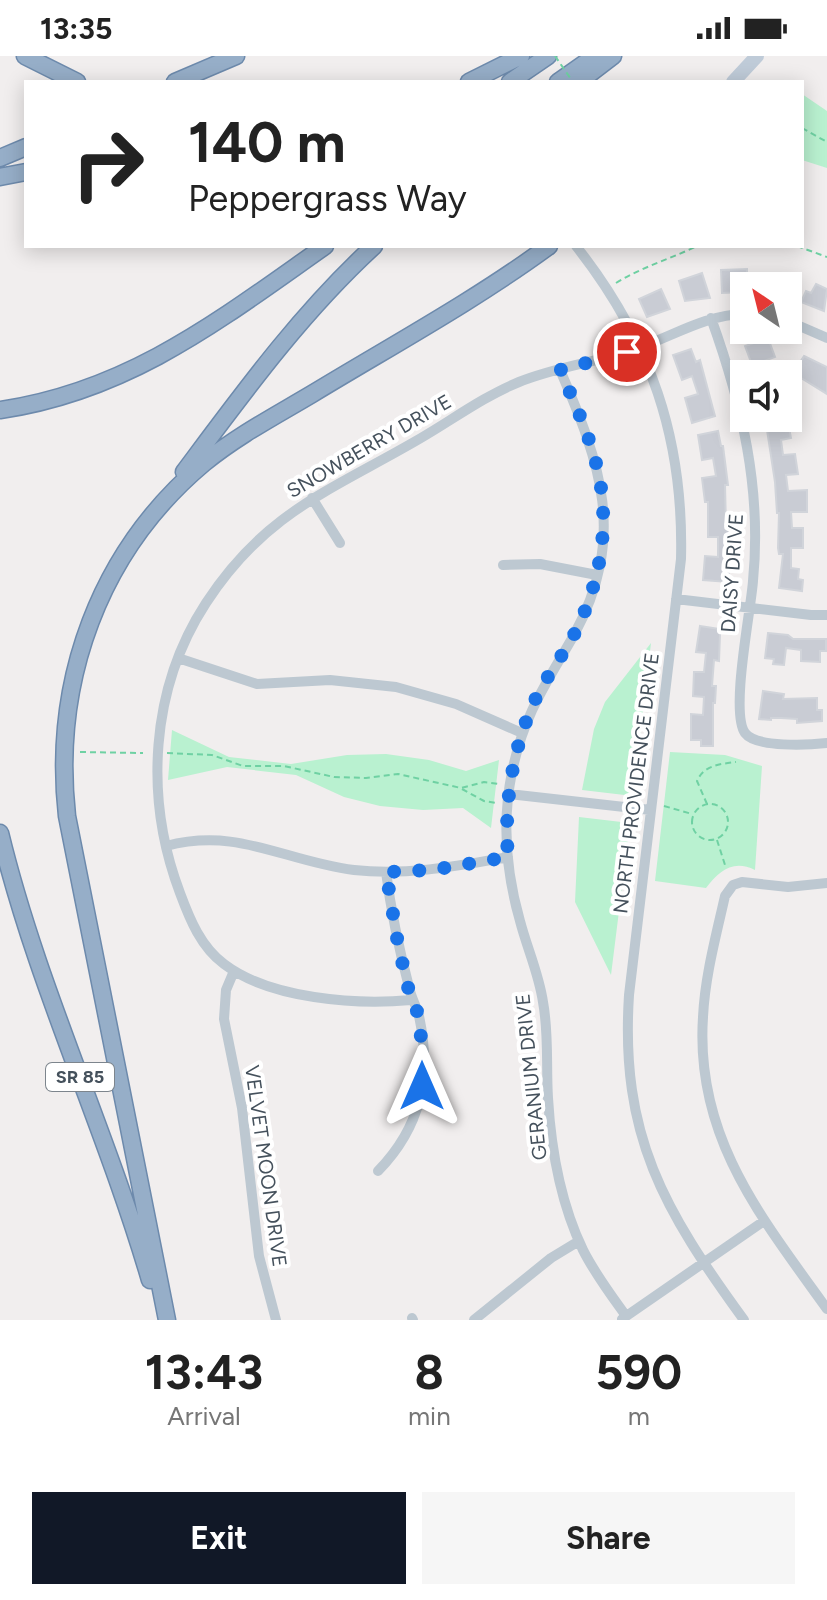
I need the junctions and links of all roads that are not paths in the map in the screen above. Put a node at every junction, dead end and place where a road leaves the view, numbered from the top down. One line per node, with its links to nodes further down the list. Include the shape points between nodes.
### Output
1 (25, 56): 8 (highway)
2 (236, 56): 9 (highway)
3 (521, 56): 10 (highway)
4 (548, 56): 11 (highway)
5 (595, 56): 12 (highway)
6 (613, 56): 13 (highway)
7 (757, 56): 14 (main road)
8 (73, 80)
9 (180, 80)
10 (473, 80)
11 (513, 80)
12 (561, 80)
13 (579, 80)
14 (735, 80)
15 (24, 148): 16 (highway)
16 (0, 158)
17 (24, 172): 18 (highway)
18 (0, 177)
19 (322, 248): 29 (highway, via 150,362 73,394)
20 (372, 248): 31 (highway, via 276,350)
21 (546, 248): 31 (highway, via 228,446 188,477)
22 (577, 248): 27 (street, NORTH PROVIDENCE DRIVE)
23 (730, 316): 24 (street, SNOWBERRY DRIVE)
24 (711, 318): 27 (street, SNOWBERRY DRIVE); 36 (street, DAISY DRIVE, via 750,453 756,530)
25 (802, 327): 26 (street)
26 (827, 338)
27 (641, 347): 28 (street, SNOWBERRY DRIVE); 35 (street, NORTH PROVIDENCE DRIVE, via 662,403 676,465 682,536)
28 (560, 370): 30 (street, SNOWBERRY DRIVE, via 498,392); 34 (street, GERANIUM DRIVE, via 590,440 601,489 603,539)
29 (0, 410)
30 (312, 498): 32 (street); 38 (street, SNOWBERRY DRIVE, via 238,560 207,602)
31 (149, 518): 56 (highway, via 112,573 84,634 68,699 63,768 71,839)
32 (340, 543)
33 (503, 565): 34 (street, via 531,563)
34 (597, 575): 39 (street, GERANIUM DRIVE, via 581,620)
35 (676, 599): 36 (street); 42 (street, NORTH PROVIDENCE DRIVE)
36 (750, 608): 37 (street); 40 (street, DAISY DRIVE, via 741,725 748,737 761,742)
37 (827, 615)
38 (178, 658): 39 (street, via 257,684 347,681 416,692); 44 (street, SNOWBERRY DRIVE, via 157,760)
39 (522, 733): 41 (street, GERANIUM DRIVE)
40 (827, 743)
41 (509, 794): 42 (street); 45 (street, GERANIUM DRIVE)
42 (656, 808): 53 (street, NORTH PROVIDENCE DRIVE, via 629,995 630,1079 653,1173)
43 (0, 833): 56 (highway, SR 85, via 30,939)
44 (166, 846): 46 (street, via 239,841 317,864); 48 (street, SNOWBERRY DRIVE, via 195,929 214,956)
45 (508, 857): 46 (street); 52 (street, GERANIUM DRIVE, via 514,900 544,1003 554,1147)
46 (386, 872): 49 (street)
47 (827, 883): 51 (street, via 733,885 725,896 707,979 703,1061 712,1114 726,1155)
48 (234, 971): 49 (street, via 325,998); 57 (street, VELVET MOON DRIVE, via 224,1019 242,1108 259,1256)
49 (411, 1000): 50 (street, via 419,1015 420,1099 406,1136)
50 (378, 1171)
51 (764, 1221): 53 (street); 54 (street)
52 (579, 1241): 55 (street, GERANIUM DRIVE); 58 (street)
53 (702, 1262): 55 (street); 59 (street, NORTH PROVIDENCE DRIVE)
54 (827, 1309)
55 (623, 1318)
56 (164, 1320)
57 (276, 1320)
58 (474, 1320)
59 (744, 1320)

